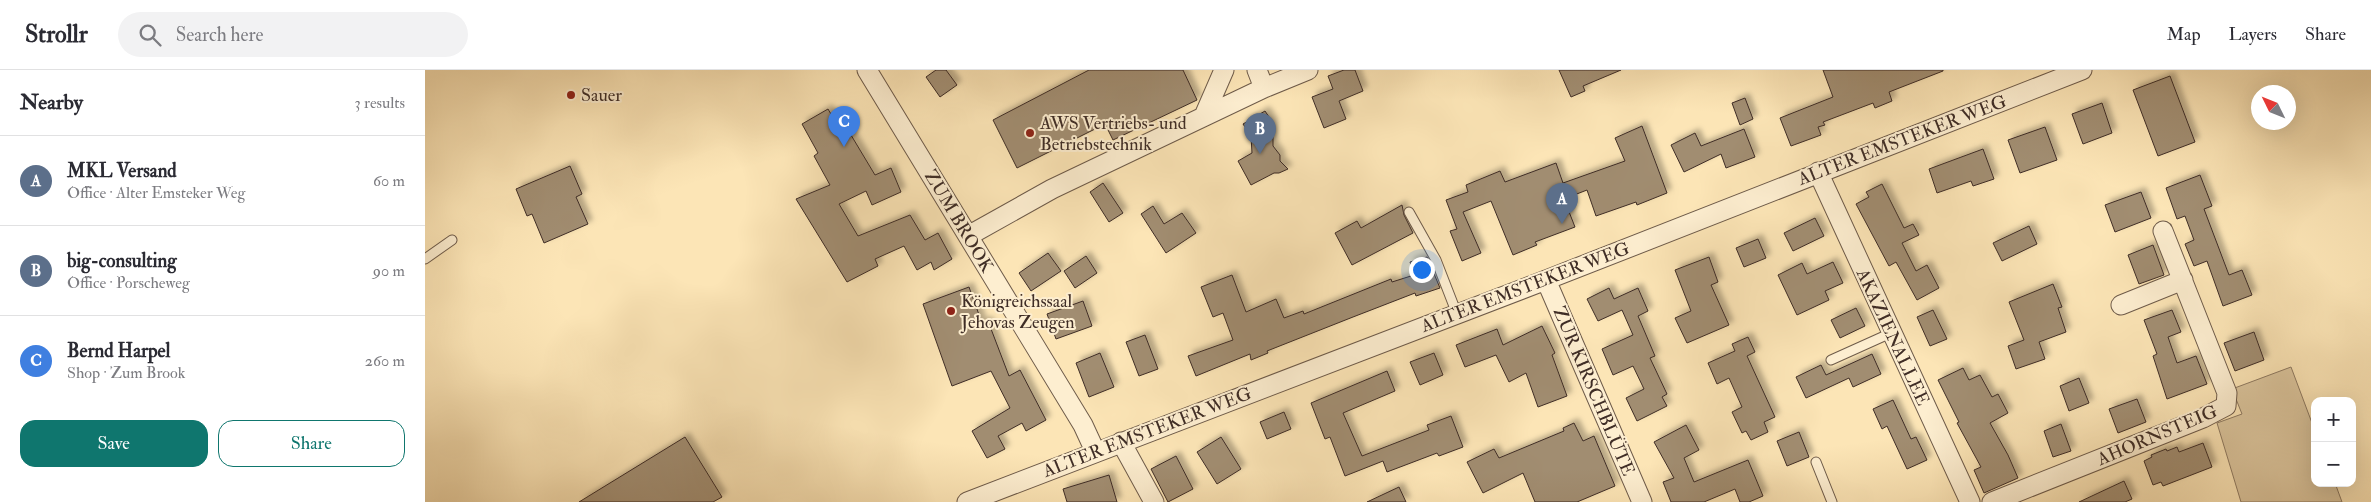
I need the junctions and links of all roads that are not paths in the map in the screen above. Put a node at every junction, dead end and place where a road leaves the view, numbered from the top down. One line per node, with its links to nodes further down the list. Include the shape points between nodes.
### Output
1 (867, 70): 11 (street, ZUM BROOK)
2 (1224, 70): 7 (street)
3 (1257, 70): 6 (street)
4 (1308, 70): 6 (street)
5 (2082, 70): 8 (street, ALTER EMSTEKER WEG)
6 (1264, 88): 7 (street)
7 (1204, 116): 11 (street, via 1052,189)
8 (1817, 172): 14 (street, ALTER EMSTEKER WEG); 18 (street, AKAZIENALLEE)
9 (1409, 212): 17 (lane, via 1435,260)
10 (2163, 231): 15 (street, AHORNSTEIG)
11 (968, 236): 21 (street, ZUM BROOK, via 1083,425)
12 (452, 240): 13 (lane)
13 (425, 259)
14 (1546, 280): 17 (street, ALTER EMSTEKER WEG); 25 (street, ZUR KIRSCHBLÜTE)
15 (2183, 280): 16 (street); 28 (street, AHORNSTEIG, via 2227,393 2226,406)
16 (2121, 305)
17 (1457, 314): 20 (street, ALTER EMSTEKER WEG)
18 (1891, 333): 19 (lane); 27 (street, AKAZIENALLEE)
19 (1831, 360)
20 (1121, 442): 21 (street, ALTER EMSTEKER WEG); 24 (street)
21 (1095, 451): 23 (street, ALTER EMSTEKER WEG)
22 (1816, 462): 26 (lane)
23 (967, 502)
24 (1154, 502)
25 (1642, 502)
26 (1832, 502)
27 (1970, 502)
28 (1993, 502)

